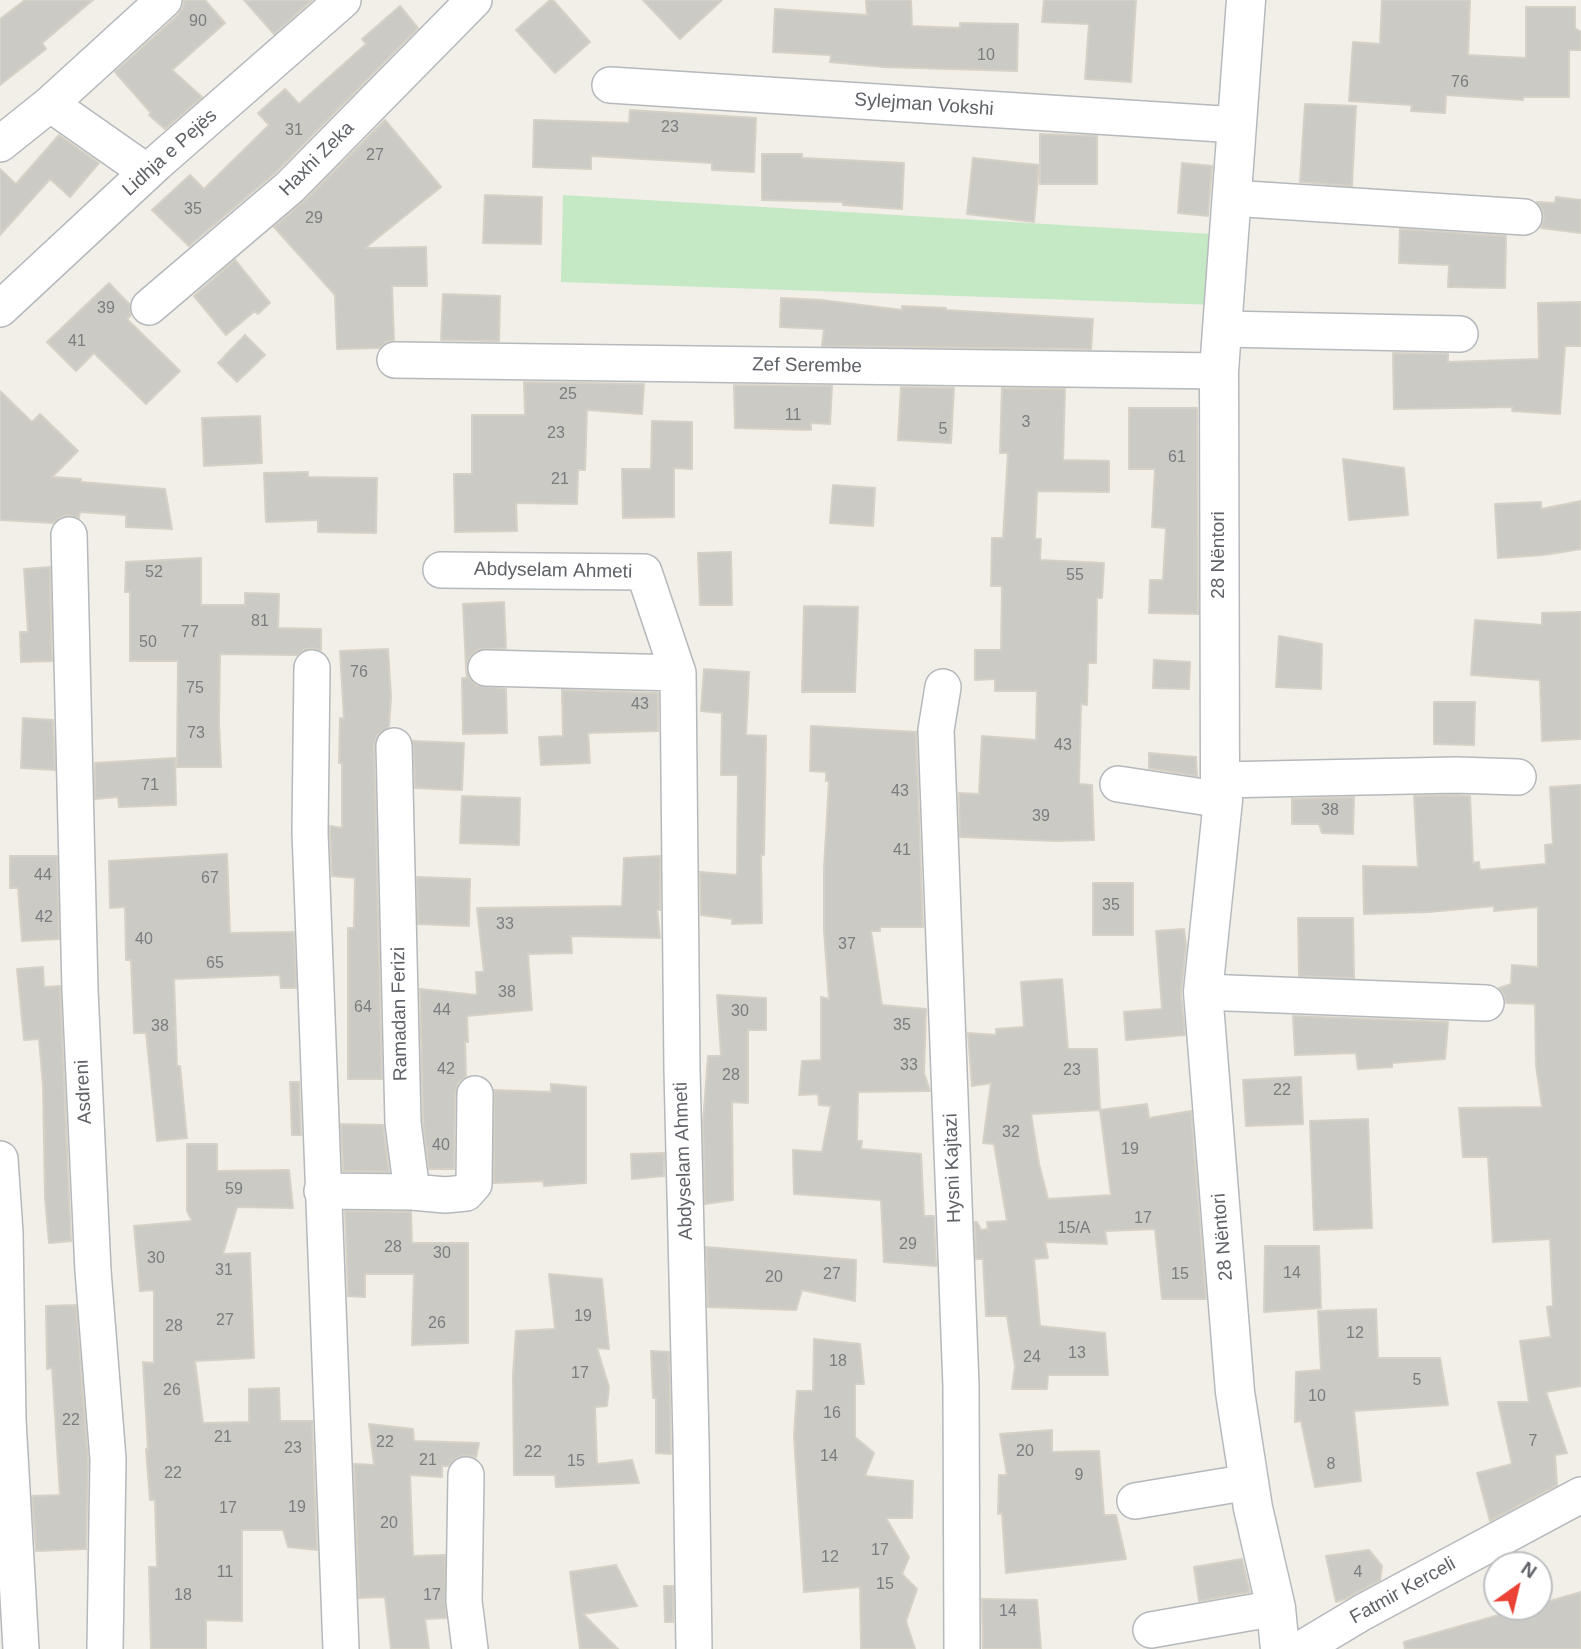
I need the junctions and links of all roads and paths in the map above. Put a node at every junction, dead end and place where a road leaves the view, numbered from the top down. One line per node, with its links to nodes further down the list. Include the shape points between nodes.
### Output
1 (164, 0): 6 (street)
2 (343, 0): 9 (street, Lidhja e Pejës)
3 (474, 0): 12 (street, Haxhi Zeka, via 290,187)
4 (1246, 0): 7 (street, 28 Nëntori)
5 (610, 85): 7 (street, Sylejman Vokshi)
6 (50, 104): 8 (street); 9 (street)
7 (1237, 125): 10 (street, 28 Nëntori)
8 (0, 144)
9 (147, 172): 13 (street, Lidhja e Pejës)
10 (1231, 198): 11 (street); 14 (street, 28 Nëntori)
11 (1524, 217)
12 (149, 307)
13 (0, 309)
14 (1223, 329): 15 (street); 17 (street, 28 Nëntori)
15 (1460, 334)
16 (395, 360): 17 (street, Zef Serembe)
17 (1219, 371): 27 (street, 28 Nëntori)
18 (69, 535): 41 (street, Asdreni, via 80,1003 108,1459)
19 (441, 570): 22 (street, Abdyselam Ahmeti, via 644,572)
20 (313, 668): 32 (street, via 310,832)
21 (485, 668): 22 (street)
22 (678, 673): 44 (street, Abdyselam Ahmeti)
23 (943, 687): 45 (street, Hysni Kajtazi, via 936,730 961,1386)
24 (394, 746): 33 (street, Ramadan Ferizi, via 403,1123)
25 (1518, 777): 27 (street, via 1456,775)
26 (1118, 784): 27 (street)
27 (1221, 790): 28 (street, 28 Nëntori)
28 (1203, 992): 29 (street); 35 (street, 28 Nëntori, via 1235,1392)
29 (1486, 1003)
30 (475, 1094): 33 (street, via 474,1184 466,1193)
31 (0, 1159): 40 (street)
32 (322, 1191): 33 (street); 42 (street)
33 (412, 1192)
34 (466, 1475): 43 (street, via 464,1601)
35 (1248, 1482): 37 (street); 38 (street, 28 Nëntori)
36 (1581, 1495): 47 (street, Fatmir Kerceli)
37 (1135, 1501)
38 (1276, 1608): 39 (street); 46 (street, 28 Nëntori)
39 (1151, 1630)
40 (21, 1649)
41 (106, 1649)
42 (341, 1649)
43 (470, 1649)
44 (694, 1649)
45 (962, 1649)
46 (1280, 1649)
47 (1301, 1649)

